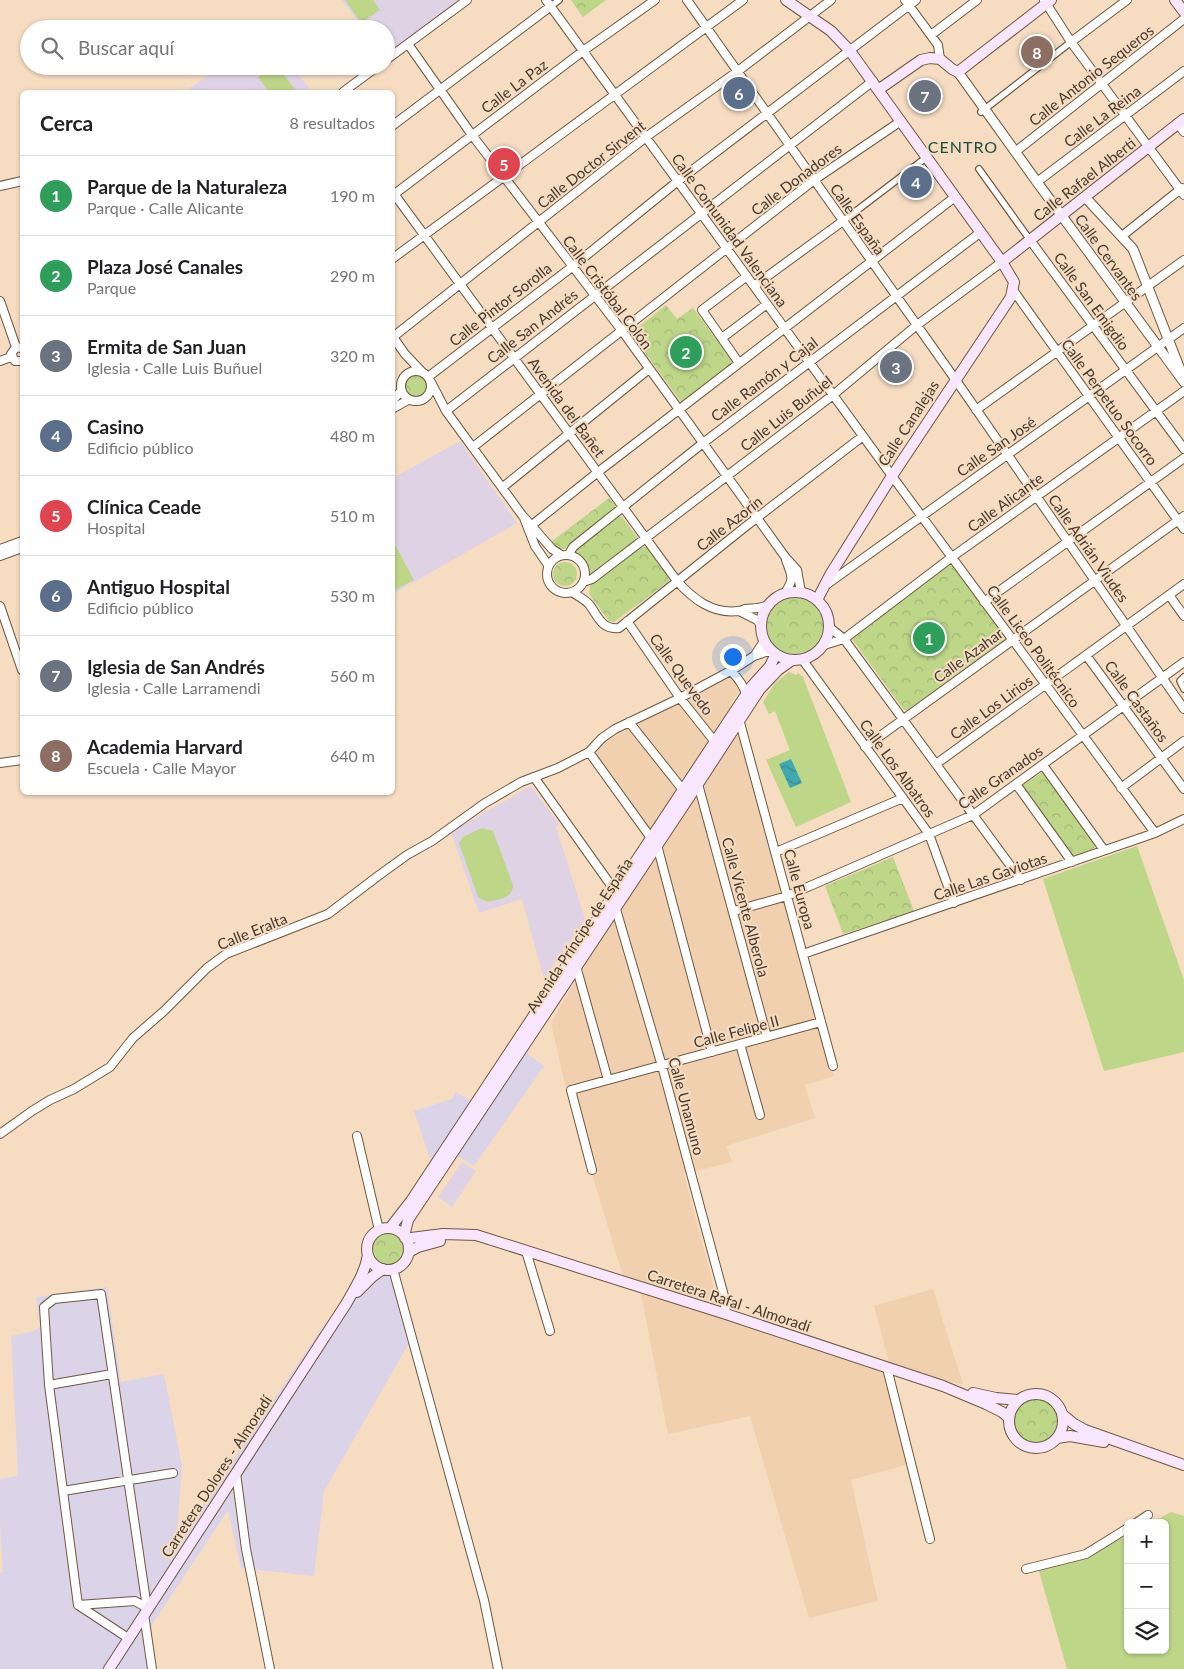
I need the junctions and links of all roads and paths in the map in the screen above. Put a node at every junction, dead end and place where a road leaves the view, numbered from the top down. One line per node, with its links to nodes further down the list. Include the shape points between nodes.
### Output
1 (467, 0): 21 (street)
2 (559, 0): 13 (street)
3 (655, 0): 22 (street, Calle La Paz)
4 (688, 0): 18 (street, Calle España)
5 (743, 0): 18 (street)
6 (786, 0): 16 (main road)
7 (831, 0): 16 (street, Calle Doctor Sirvent)
8 (916, 0): 14 (street, Calle Pintor Sorolla)
9 (977, 0): 19 (street)
10 (1127, 0): 20 (street)
11 (1175, 0): 15 (main road)
12 (1047, 1): 20 (street); 28 (main road)
13 (548, 3): 22 (street, Calle Comunidad Valenciana); 33 (street)
14 (907, 3): 19 (street); 23 (street, Calle Pintor Sorolla)
15 (1184, 12)
16 (810, 16): 23 (main road, via 831,31); 26 (street, Calle Doctor Sirvent)
17 (1184, 19): 30 (street, Calle Antonio Sequeros)
18 (707, 27): 26 (street, Calle España); 34 (street)
19 (931, 35): 25 (street, via 938,45)
20 (1071, 42): 30 (street); 35 (street)
21 (408, 44): 24 (street); 33 (street, Calle Cristóbal Colón)
22 (583, 51): 34 (street, Calle Comunidad Valenciana); 41 (street, Calle La Paz)
23 (850, 51): 31 (main road); 36 (street, Calle Pintor Sorolla)
24 (395, 53)
25 (940, 59): 28 (main road); 31 (main road, via 921,60)
26 (738, 71): 36 (street, Calle España); 42 (street, Calle Doctor Sirvent)
27 (1184, 71): 37 (street, Calle La Reina)
28 (958, 72): 35 (street, Calle Cervantes)
29 (366, 75): 32 (street)
30 (1102, 82): 37 (street); 45 (street, Calle Antonio Sequeros)
31 (876, 86): 38 (main road); 43 (street, Calle San Andrés)
32 (346, 90)
33 (440, 90): 39 (street); 41 (street, Calle Cristóbal Colón)
34 (615, 95): 42 (street, Calle Comunidad Valenciana); 48 (street)
35 (982, 111): 45 (street, Calle Cervantes)
36 (767, 113): 43 (street, Calle España); 51 (street, Calle Pintor Sorolla)
37 (1126, 116): 44 (street); 52 (street, Calle La Reina)
38 (901, 121): 46 (main road); 49 (street, Calle Donadores)
39 (395, 124)
40 (1182, 125): 44 (main road, Calle Rafael Alberti)
41 (472, 135): 48 (street, Calle Cristóbal Colón); 55 (street, Calle La Paz)
42 (646, 137): 51 (street, Calle Comunidad Valenciana); 62 (street, Calle Doctor Sirvent)
43 (790, 145): 49 (street, Calle España); 59 (street, Calle San Andrés)
44 (1149, 147): 54 (street); 58 (main road, Calle Rafael Alberti)
45 (1013, 150): 52 (street, Calle Cervantes)
46 (927, 157): 56 (main road); 61 (street)
47 (979, 169): 66 (street, Calle San Emigdio)
48 (503, 177): 62 (street, Calle Cristóbal Colón); 64 (street)
49 (814, 180): 61 (street, Calle España); 67 (street, Calle Donadores)
50 (20, 181): 53 (street)
51 (678, 182): 59 (street, Calle Comunidad Valenciana); 72 (street, Calle Pintor Sorolla)
52 (1037, 182): 60 (street, Calle Cervantes)
53 (0, 186)
54 (1183, 191): 65 (street)
55 (395, 193)
56 (955, 196): 63 (main road); 70 (street)
57 (395, 197): 64 (street, Avenida del Bañet)
58 (1085, 197): 60 (main road, Calle Rafael Alberti); 65 (street)
59 (701, 213): 67 (street, Calle Comunidad Valenciana); 78 (street, Calle San Andrés)
60 (1061, 216): 66 (main road, Calle Rafael Alberti); 81 (street, Calle Cervantes)
61 (843, 221): 70 (street, Calle España); 75 (street)
62 (539, 223): 72 (street, Calle Cristóbal Colón); 74 (street, Calle Doctor Sirvent)
63 (981, 232): 71 (main road); 79 (street, Calle Ramón y Cajal)
64 (425, 235): 68 (street); 74 (street, Avenida del Bañet)
65 (1122, 236): 76 (street, via 1133,249)
66 (1030, 240): 71 (main road, Calle Rafael Alberti); 84 (street, Calle San Emigdio)
67 (727, 249): 73 (street, Calle Comunidad Valenciana); 88 (street, Calle Donadores)
68 (395, 256)
69 (1184, 260): 76 (street)
70 (871, 261): 79 (street, Calle España); 86 (street)
71 (1002, 262): 77 (main road, via 1014,282); 83 (street, Calle Luis Buñuel)
72 (572, 267): 78 (street, Calle Cristóbal Colón); 85 (street, Calle Pintor Sorolla)
73 (747, 276): 75 (street, Calle Comunidad Valenciana); 90 (street, via 702,310)
74 (461, 284): 85 (street, Avenida del Bañet); 89 (street, Calle Doctor Sirvent)
75 (754, 286): 82 (street, Calle Comunidad Valenciana)
76 (1148, 286): 81 (street); 91 (street)
77 (1013, 290): 95 (street, Calle Perpetuo Socorro); 107 (main road, Calle Canalejas)
78 (594, 296): 88 (street, Calle Cristóbal Colón); 98 (street, Calle San Andrés)
79 (896, 296): 83 (street, Calle España); 101 (street, Calle Ramón y Cajal)
80 (0, 301): 93 (street)
81 (1126, 303): 84 (street); 94 (street, Calle Cervantes)
82 (767, 304): 86 (street, Calle Comunidad Valenciana); 90 (street)
83 (917, 325): 107 (street, Calle España); 112 (street, Calle Luis Buñuel)
84 (1094, 326): 95 (street); 104 (street, Calle San Emigdio)
85 (493, 328): 98 (street, Avenida del Bañet); 106 (street, Calle Pintor Sorolla)
86 (785, 328): 101 (street, Calle Comunidad Valenciana); 102 (street)
87 (1184, 328): 91 (street, Calle San José)
88 (622, 331): 103 (street, Calle Cristóbal Colón); 111 (street, Calle Donadores)
89 (395, 335)
90 (722, 338): 102 (street)
91 (1169, 339): 94 (street, Calle San José); 108 (street)
92 (395, 341): 96 (street)
93 (19, 347): 97 (street, via 11,351)
94 (1158, 347): 104 (street, Calle San José); 108 (street, Calle Cervantes)
95 (1057, 352): 113 (street, Calle Perpetuo Socorro); 119 (street)
96 (405, 354): 105 (street); 106 (street)
97 (11, 357): 99 (street); 100 (street)
98 (514, 357): 111 (street, Avenida del Bañet); 118 (street, Calle San Andrés)
99 (0, 361)
100 (20, 362)
101 (809, 362): 112 (street, Calle Comunidad Valenciana); 125 (street, Calle Ramón y Cajal)
102 (739, 363): 120 (street)
103 (649, 369): 120 (street, Calle Cristóbal Colón); 122 (street)
104 (1126, 370): 113 (street, Calle San José); 121 (street, Calle San Emigdio)
105 (406, 374): 106 (street, via 412,372); 109 (street)
106 (427, 378): 115 (street, via 429,394); 118 (street)
107 (955, 379): 119 (street, Calle Adrián Viudes); 132 (main road, Calle Canalejas)
108 (1184, 382)
109 (400, 391): 114 (street); 116 (street)
110 (1184, 391): 121 (street, Calle Alicante)
111 (541, 394): 122 (street, Avenida del Bañet); 126 (street, Calle Donadores)
112 (833, 395): 123 (street, Calle Comunidad Valenciana); 131 (street, Calle Luis Buñuel)
113 (1089, 396): 124 (street, Calle Perpetuo Socorro); 128 (street, Calle San José)
114 (395, 398)
115 (425, 399): 116 (street, via 420,402); 118 (street, via 434,398)
116 (408, 400): 117 (street)
117 (395, 407)
118 (444, 408): 126 (street)
119 (976, 410): 128 (street, Calle Adrián Viudes)
120 (679, 411): 125 (street, Calle Cristóbal Colón); 130 (street)
121 (1156, 411): 124 (street, Calle Alicante); 127 (street, Calle San Emigdio)
122 (569, 433): 130 (street, Avenida del Bañet); 134 (street)
123 (863, 436): 132 (street, Calle Comunidad Valenciana); 139 (street, Calle Azorín)
124 (1118, 438): 133 (street, Calle Perpetuo Socorro); 135 (street, Calle Alicante)
125 (703, 443): 131 (street, Calle Cristóbal Colón); 136 (street, Calle Ramón y Cajal)
126 (474, 447): 134 (street)
127 (1184, 449)
128 (1007, 454): 135 (street, Calle Adrián Viudes); 138 (street, Calle San José)
129 (1184, 458): 133 (street)
130 (598, 472): 136 (street, Avenida del Bañet); 141 (street)
131 (726, 476): 139 (street, Calle Cristóbal Colón); 144 (street, Calle Luis Buñuel)
132 (892, 476): 138 (street, Calle Liceo Politécnico); 154 (main road, Calle Canalejas)
133 (1150, 482): 140 (street, Calle Perpetuo Socorro); 146 (street)
134 (503, 487): 137 (street)
135 (1036, 496): 146 (street, Calle Adrián Viudes); 151 (street, Calle Alicante)
136 (624, 508): 144 (street, Avenida del Bañet); 149 (street, Calle Ramón y Cajal)
137 (522, 514): 141 (street); 143 (street)
138 (921, 516): 151 (street, Calle Liceo Politécnico); 159 (street, Calle San José)
139 (757, 518): 152 (street, Calle Cristóbal Colón); 156 (street, Calle Azorín)
140 (1181, 518): 142 (street, Calle Perpetuo Socorro); 155 (street, Calle Azahar)
141 (532, 525): 143 (street); 149 (street, via 552,549)
142 (1184, 529)
143 (530, 534): 153 (street)
144 (646, 538): 156 (street, Avenida del Bañet); 157 (street, Calle Luis Buñuel)
145 (20, 542): 147 (street)
146 (1068, 542): 155 (street, Calle Adrián Viudes); 165 (street)
147 (0, 549)
148 (20, 549): 150 (street)
149 (565, 555): 153 (street, via 553,558); 157 (street, via 575,556 583,565)
150 (0, 556)
151 (952, 557): 165 (street, Calle Liceo Politécnico); 174 (street, Calle Alicante)
152 (786, 558): 161 (street, Calle Cristóbal Colón, via 792,579); 163 (street, Calle Cristóbal Colón, via 797,570)
153 (548, 565): 160 (street, via 546,578 554,589)
154 (830, 575): 159 (main road, Calle Canalejas); 163 (main road, Calle Canalejas)
155 (1095, 580): 172 (street, Calle Adrián Viudes); 175 (street, Calle Azahar)
156 (677, 581): 168 (street, Avenida del Bañet, via 694,599 712,608); 170 (street, Calle Azorín)
157 (583, 583): 160 (street); 164 (street)
158 (1184, 584): 162 (street, Calle Los Lirios)
159 (824, 587): 163 (main road, Calle Canalejas)
160 (572, 592): 164 (street)
161 (784, 594): 163 (main road); 166 (main road)
162 (1169, 595): 169 (street); 172 (street, Calle Los Lirios)
163 (809, 596): 173 (main road, via 824,608)
164 (587, 602): 170 (street, Calle Azorín, via 611,629 619,628)
165 (984, 602): 175 (street, Calle Liceo Politécnico)
166 (768, 605): 168 (street, Avenida del Bañet); 171 (main road)
167 (0, 606): 183 (street)
168 (739, 611): 171 (street, Avenida del Bañet)
169 (1184, 616)
170 (627, 621): 190 (street, Calle Quevedo)
171 (761, 624): 176 (main road)
172 (1126, 626): 179 (street, Calle Los Lirios); 186 (street, Calle Adrián Viudes)
173 (829, 627): 174 (street); 177 (main road)
174 (844, 639): 177 (street); 194 (street)
175 (1012, 640): 187 (street, Calle Liceo Politécnico); 194 (street, Calle Azahar)
176 (764, 641): 178 (main road); 180 (street)
177 (824, 645): 181 (main road, via 814,654)
178 (774, 653): 180 (street); 181 (main road); 189 (main road, Avenida Príncipe de España, via 770,666)
179 (1086, 655): 187 (street, Calle Los Lirios); 191 (street, Calle Castaños)
180 (754, 656): 184 (street, Calle Eralta)
181 (797, 660): 193 (main road, Avenida Príncipe de España, via 766,682); 199 (street, Calle Los Albatros)
182 (1184, 662): 186 (street, Calle Granados)
183 (20, 664)
184 (731, 671): 189 (street, via 740,680); 190 (street, Calle Eralta)
185 (1184, 677): 188 (street, via 1180,681)
186 (1162, 678): 191 (street, Calle Granados); 192 (street, Calle Adrián Viudes)
187 (1045, 684): 196 (street, Calle Liceo Politécnico); 204 (street, Calle Los Lirios)
188 (1184, 689)
189 (746, 695): 198 (main road, Avenida Príncipe de España)
190 (680, 698): 195 (street, Calle Eralta); 198 (street, Calle Quevedo)
191 (1124, 706): 196 (street, Calle Granados); 201 (street, Calle Castaños)
192 (1184, 708)
193 (739, 719): 207 (main road, Avenida Príncipe de España); 219 (street, Calle Europa)
194 (903, 719): 199 (street, Calle Azahar); 204 (street)
195 (629, 722): 200 (street, Calle Eralta, via 602,738); 211 (street)
196 (1083, 735): 205 (street, Calle Granados); 209 (street, Calle Liceo Politécnico)
197 (1184, 741): 201 (street)
198 (715, 742): 211 (main road, Avenida Príncipe de España)
199 (865, 746): 212 (street, Calle Los Albatros)
200 (589, 752): 206 (street, Calle Eralta); 217 (street)
201 (1162, 758): 209 (street); 210 (street, Calle Castaños)
202 (20, 760): 203 (street)
203 (0, 763)
204 (936, 764): 213 (street)
205 (1042, 765): 208 (street, Calle Granados); 218 (street)
206 (534, 778): 222 (street); 237 (street, Calle Eralta, via 485,803 407,855 328,914 226,954 133,1038 110,1067 50,1100)
207 (698, 784): 217 (main road, Avenida Príncipe de España); 226 (street, Calle Vicente Alberola)
208 (1016, 784): 213 (street, Calle Granados); 220 (street)
209 (1121, 788): 215 (street, Calle Liceo Politécnico)
210 (1184, 789)
211 (683, 790): 217 (main road, Avenida Príncipe de España)
212 (903, 798): 216 (street, Calle Los Albatros); 219 (street)
213 (974, 815): 216 (street, Calle Granados); 221 (street)
214 (1184, 818): 215 (street, Calle Las Gaviotas)
215 (1155, 833): 218 (street, Calle Las Gaviotas)
216 (929, 834): 223 (street, Calle Granados); 224 (street, Calle Los Albatros)
217 (654, 841): 222 (main road, Avenida Príncipe de España); 225 (main road, Avenida Príncipe de España); 232 (street)
218 (1104, 850): 220 (street, Calle Las Gaviotas)
219 (776, 852): 223 (street, Calle Europa)
220 (1072, 862): 221 (street, Calle Las Gaviotas)
221 (1021, 880): 224 (street, Calle Las Gaviotas)
222 (616, 891): 240 (main road, Avenida Príncipe de España)
223 (787, 896): 226 (street, Calle Granados); 227 (street, Calle Europa)
224 (954, 903): 227 (street, Calle Las Gaviotas)
225 (616, 906): 228 (main road, Avenida Príncipe de España); 233 (street, Calle Unamuno)
226 (734, 912): 230 (street, Calle Vicente Alberola)
227 (803, 954): 229 (street, Calle Europa)
228 (576, 966): 235 (street); 242 (main road, Avenida Príncipe de España, via 408,1220)
229 (821, 1022): 230 (street, Calle Felipe II); 234 (street, Calle Europa)
230 (767, 1037): 231 (street, Calle Felipe II)
231 (740, 1044): 232 (street, Calle Felipe II); 236 (street)
232 (712, 1052): 233 (street, Calle Felipe II)
233 (662, 1066): 235 (street, Calle Felipe II); 249 (street, Calle Unamuno)
234 (833, 1066)
235 (608, 1080): 239 (street, Calle Felipe II, via 571,1090)
236 (760, 1114)
237 (0, 1134)
238 (357, 1136): 241 (street)
239 (592, 1170)
240 (390, 1228): 241 (main road); 242 (main road)
241 (379, 1230): 246 (main road, via 370,1239)
242 (405, 1237): 243 (main road, Carretera Rafal - Almoradí, via 476,1235); 245 (main road)
243 (505, 1244): 244 (main road, Carretera Rafal - Almoradí); 245 (main road, Carretera Rafal - Almoradí, via 437,1241)
244 (526, 1251): 249 (main road, Carretera Rafal - Almoradí); 250 (street)
245 (408, 1252): 247 (main road, via 399,1266)
246 (368, 1255): 247 (main road, via 374,1264); 248 (main road, via 360,1279)
247 (388, 1269): 248 (main road, via 372,1277); 276 (street, via 482,1590)
248 (346, 1304): 262 (main road, Carretera Dolores - Almoradí)
249 (726, 1314): 251 (main road, Carretera Rafal - Almoradí)
250 (550, 1331)
251 (887, 1368): 254 (main road, Carretera Rafal - Almoradí); 268 (street)
252 (112, 1374): 253 (street); 253 (street, via 102,1294 54,1299 44,1307); 263 (street)
253 (49, 1385): 264 (street)
254 (943, 1386): 255 (main road, Carretera Rafal - Almoradí); 257 (main road, Carretera Rafal - Almoradí, via 986,1404)
255 (1020, 1400): 256 (main road, via 1036,1394 1048,1396); 257 (main road, via 1012,1408)
256 (1062, 1414): 258 (main road, via 1063,1425); 259 (main road, via 1085,1430)
257 (1009, 1418): 258 (main road, via 1010,1430 1024,1445 1037,1448)
258 (1056, 1438): 259 (main road, via 1070,1436)
259 (1135, 1448): 260 (main road)
260 (1184, 1465)
261 (173, 1473): 263 (street)
262 (236, 1473): 271 (main road, Carretera Dolores - Almoradí); 275 (street, via 246,1549)
263 (129, 1481): 264 (street); 271 (street)
264 (63, 1490): 270 (street)
265 (1148, 1515): 266 (street)
266 (1142, 1519)
267 (1124, 1530): 269 (street, via 1086,1554)
268 (930, 1539)
269 (1026, 1569)
270 (78, 1605): 271 (street, via 135,1601); 272 (street)
271 (146, 1611): 272 (main road, Carretera Dolores - Almoradí); 274 (street)
272 (128, 1638): 273 (main road, Carretera Dolores - Almoradí)
273 (109, 1668)
274 (152, 1669)
275 (270, 1669)
276 (498, 1669)

